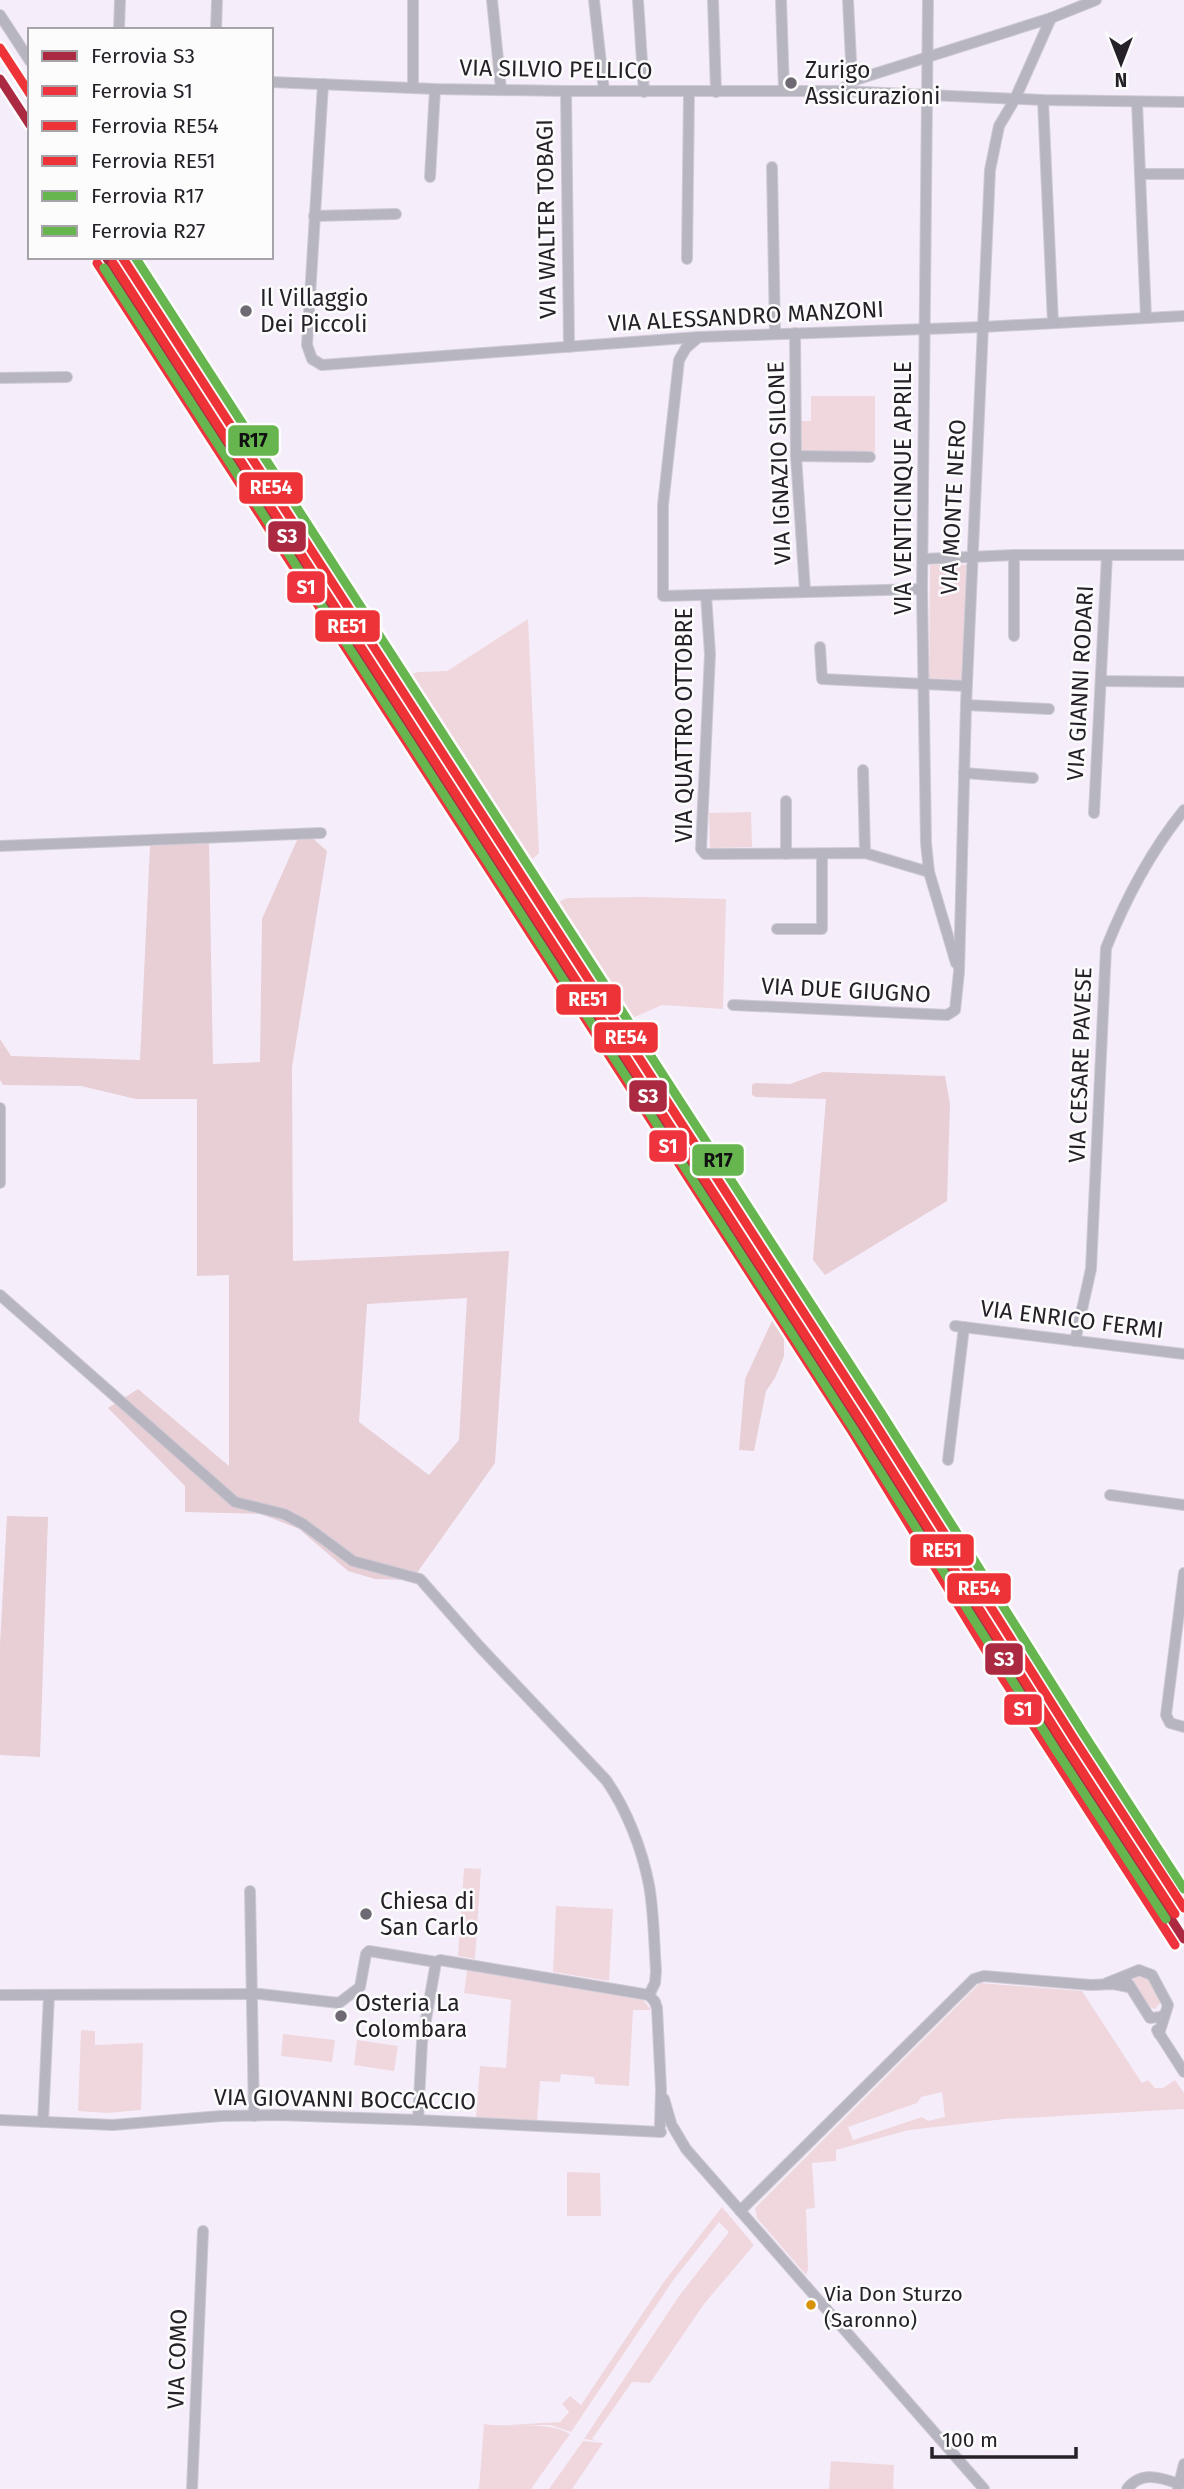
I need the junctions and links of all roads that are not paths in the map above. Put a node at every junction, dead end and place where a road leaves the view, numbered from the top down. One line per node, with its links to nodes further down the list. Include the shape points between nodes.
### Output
1 (120, 0): 16 (street)
2 (217, 0): 17 (street)
3 (413, 0): 23 (street)
4 (492, 0): 25 (street)
5 (594, 0): 28 (street)
6 (638, 0): 30 (street)
7 (713, 0): 32 (street)
8 (781, 0): 26 (street)
9 (848, 0): 20 (street)
10 (928, 0): 19 (street, VIA VENTICINQUE APRILE)
11 (1063, 0): 13 (street)
12 (1096, 0): 13 (street)
13 (1063, 13): 15 (street)
14 (0, 15): 18 (street)
15 (1051, 18): 19 (street); 34 (street, VIA MONTE NERO)
16 (119, 28)
17 (216, 28)
18 (28, 58)
19 (928, 58): 20 (street); 33 (street, VIA VENTICINQUE APRILE)
20 (852, 81): 29 (street)
21 (273, 82): 22 (street, VIA SILVIO PELLICO)
22 (323, 84): 23 (street, VIA SILVIO PELLICO); 43 (street)
23 (413, 87): 24 (street, VIA SILVIO PELLICO)
24 (435, 89): 25 (street, VIA SILVIO PELLICO); 41 (street)
25 (500, 89): 27 (street, VIA SILVIO PELLICO)
26 (784, 90): 29 (street, VIA SILVIO PELLICO); 32 (street, VIA SILVIO PELLICO)
27 (566, 91): 28 (street, VIA SILVIO PELLICO); 53 (street, VIA WALTER TOBAGI)
28 (604, 91): 30 (street, VIA SILVIO PELLICO)
29 (841, 91): 33 (street, VIA SILVIO PELLICO)
30 (645, 92): 31 (street, VIA SILVIO PELLICO)
31 (689, 92): 32 (street, VIA SILVIO PELLICO); 44 (street)
32 (716, 92)
33 (927, 94): 34 (street, VIA SILVIO PELLICO); 49 (street, VIA VENTICINQUE APRILE)
34 (1015, 99): 35 (street, VIA SILVIO PELLICO); 48 (street, VIA MONTE NERO, via 999,126 990,170)
35 (1043, 100): 36 (street, VIA SILVIO PELLICO); 47 (street)
36 (1137, 102): 37 (street, VIA SILVIO PELLICO); 39 (street)
37 (1184, 102)
38 (772, 167): 51 (street)
39 (1140, 174): 40 (street); 46 (street)
40 (1184, 174)
41 (430, 177)
42 (396, 214): 43 (street)
43 (314, 216): 53 (street, VIA ALESSANDRO MANZONI, via 307,345 312,359 322,365)
44 (687, 259)
45 (1184, 316): 46 (street, VIA ALESSANDRO MANZONI)
46 (1146, 318): 47 (street, VIA ALESSANDRO MANZONI)
47 (1053, 323): 48 (street, VIA ALESSANDRO MANZONI)
48 (983, 327): 49 (street, VIA ALESSANDRO MANZONI); 61 (street, VIA MONTE NERO)
49 (924, 329): 50 (street, VIA ALESSANDRO MANZONI); 62 (street, VIA VENTICINQUE APRILE)
50 (795, 333): 51 (street, VIA ALESSANDRO MANZONI); 56 (street, VIA IGNAZIO SILONE)
51 (775, 334): 52 (street, VIA ALESSANDRO MANZONI)
52 (699, 337): 53 (street, VIA ALESSANDRO MANZONI); 65 (street, via 679,360 663,505 663,596)
53 (569, 347)
54 (67, 377): 55 (street)
55 (0, 378)
56 (796, 456): 57 (street); 64 (street, VIA IGNAZIO SILONE)
57 (870, 457)
58 (1014, 555): 59 (street); 61 (street); 66 (street)
59 (1107, 555): 60 (street); 68 (street, VIA GIANNI RODARI)
60 (1184, 555)
61 (972, 557): 62 (street); 71 (street, VIA MONTE NERO)
62 (923, 559): 63 (street, VIA VENTICINQUE APRILE)
63 (922, 589): 64 (street); 70 (street, VIA VENTICINQUE APRILE)
64 (805, 591): 65 (street)
65 (706, 595): 83 (street, VIA QUATTRO OTTOBRE, via 710,654 701,849 705,854)
66 (1014, 636)
67 (820, 647): 70 (street, via 821,679)
68 (1101, 681): 69 (street); 79 (street, VIA GIANNI RODARI)
69 (1184, 682)
70 (924, 684): 71 (street); 85 (street, VIA VENTICINQUE APRILE)
71 (966, 686): 72 (street, VIA MONTE NERO)
72 (966, 705): 73 (street); 75 (street, VIA MONTE NERO)
73 (1049, 709)
74 (863, 770): 82 (street)
75 (964, 773): 76 (street); 87 (street, VIA MONTE NERO)
76 (1033, 778)
77 (786, 801): 83 (street)
78 (1184, 810): 93 (street, VIA CESARE PAVESE, via 1147,863 1106,947 1091,1269)
79 (1094, 813)
80 (321, 833): 81 (street)
81 (0, 846)
82 (864, 853): 84 (street); 85 (street)
83 (786, 854): 84 (street)
84 (822, 854): 86 (street, via 822,929)
85 (929, 872): 87 (street, VIA VENTICINQUE APRILE)
86 (777, 929)
87 (958, 972): 89 (street, VIA MONTE NERO)
88 (733, 1006): 89 (street, VIA DUE GIUGNO, via 947,1015)
89 (955, 1010)
90 (0, 1108): 91 (street)
91 (0, 1182)
92 (0, 1295): 107 (street, via 235,1502 284,1514 353,1561 425,1583 606,1780 622,1807 649,1885 656,1978)
93 (1075, 1341): 94 (street, VIA ENRICO FERMI); 95 (street, VIA ENRICO FERMI, via 959,1326)
94 (1184, 1354)
95 (948, 1460)
96 (1110, 1495): 97 (street)
97 (1184, 1505)
98 (1184, 1573): 99 (street, via 1166,1715 1173,1724)
99 (1184, 1727)
100 (250, 1891): 108 (street)
101 (436, 1962): 107 (street); 108 (street, via 369,1951 360,1987 339,2003); 115 (street, via 421,2052)
102 (1133, 1971): 103 (street); 104 (street); 109 (street, via 1152,1975 1167,2000)
103 (1105, 1984): 104 (street); 118 (street, via 974,1979)
104 (1129, 1987): 110 (street)
105 (0, 1995): 106 (street)
106 (49, 1995): 108 (street); 116 (street)
107 (649, 1995): 117 (street, via 657,2008)
108 (251, 1996): 113 (street)
109 (1164, 2015): 110 (street); 111 (street)
110 (1150, 2018): 111 (street)
111 (1159, 2034): 112 (street)
112 (1184, 2072)
113 (254, 2116): 115 (street, VIA GIOVANNI BOCCACCIO); 116 (street, VIA GIOVANNI BOCCACCIO, via 113,2125)
114 (0, 2120): 116 (street, VIA GIOVANNI BOCCACCIO)
115 (418, 2120): 117 (street, VIA GIOVANNI BOCCACCIO, via 646,2132)
116 (43, 2122)
117 (665, 2129): 118 (street)
118 (740, 2211): 121 (street)
119 (203, 2231): 123 (street, VIA COMO)
120 (1184, 2464): 122 (street)
121 (965, 2468): 124 (street); 125 (street)
122 (1178, 2486): 126 (street, via 1145,2477)
123 (192, 2489)
124 (984, 2489)
125 (991, 2489)
126 (1127, 2489)

